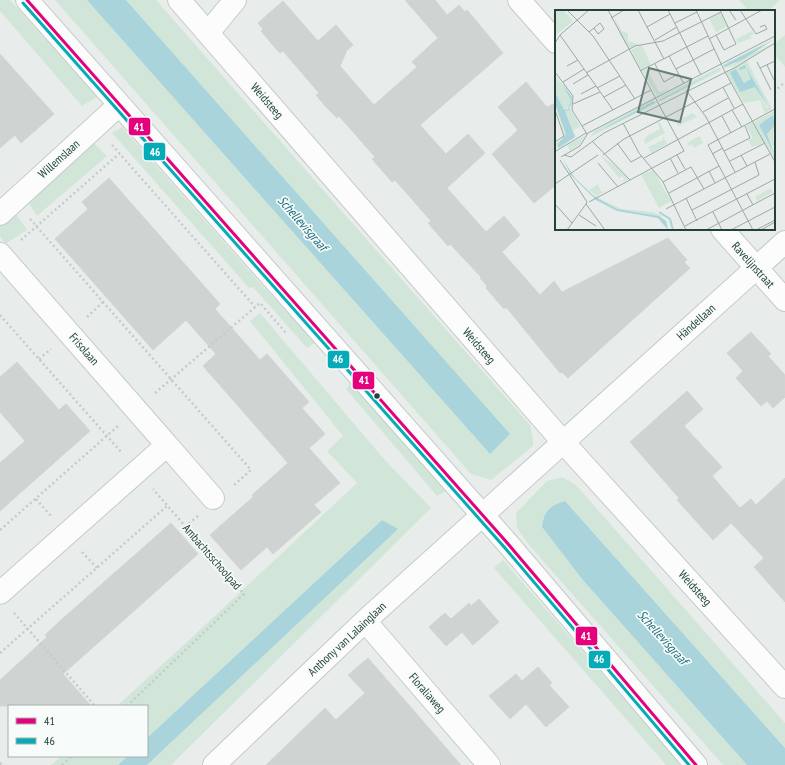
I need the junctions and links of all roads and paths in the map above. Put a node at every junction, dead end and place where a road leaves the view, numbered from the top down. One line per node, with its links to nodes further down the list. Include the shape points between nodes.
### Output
1 (26, 0): 9 (street)
2 (179, 0): 5 (street, Weidsteeg)
3 (235, 0): 5 (street)
4 (519, 0): 6 (street)
5 (208, 33): 25 (street, Weidsteeg)
6 (555, 41)
7 (785, 82): 8 (path)
8 (775, 91)
9 (119, 105): 10 (street, Willemslaan); 31 (street)
10 (96, 126): 11 (path); 12 (street, Willemslaan)
11 (120, 153): 13 (path); 19 (path)
12 (7, 207): 13 (path)
13 (37, 227): 16 (path); 22 (path)
14 (723, 230): 17 (street, Ravelijnstraat)
15 (785, 242): 17 (street, Händellaan)
16 (1, 255): 23 (street, Frisolaan)
17 (756, 268): 18 (street, Ravelijnstraat); 25 (street, Händellaan)
18 (785, 300)
19 (254, 307): 21 (path, via 260,303); 22 (path)
20 (0, 315): 24 (path, Ambachtsschoolpad)
21 (291, 338)
22 (171, 379): 23 (path); 28 (path, via 251,470)
23 (137, 409): 24 (path); 26 (street, Frisolaan)
24 (107, 436): 27 (path, Ambachtsschoolpad); 33 (path)
25 (563, 442): 31 (street, Händellaan); 38 (street, Weidsteeg)
26 (167, 445): 27 (street); 29 (street, Frisolaan)
27 (137, 471): 30 (path, Ambachtsschoolpad); 34 (street)
28 (233, 485)
29 (208, 504): 32 (path)
30 (167, 506): 32 (path, Ambachtsschoolpad); 36 (path)
31 (482, 515): 35 (street, Anthony van Lalainglaan); 47 (street)
32 (185, 527): 40 (path, Ambachtsschoolpad, via 244,594)
33 (0, 530)
34 (5, 600): 36 (path)
35 (365, 621): 45 (street, Anthony van Lalainglaan); 46 (street, Floraliaweg)
36 (28, 629): 37 (path); 39 (path)
37 (0, 653)
38 (785, 687)
39 (94, 705)
40 (128, 705)
41 (71, 757): 44 (path)
42 (0, 763): 43 (path)
43 (2, 765)
44 (62, 765)
45 (214, 765)
46 (490, 765)
47 (696, 765)

